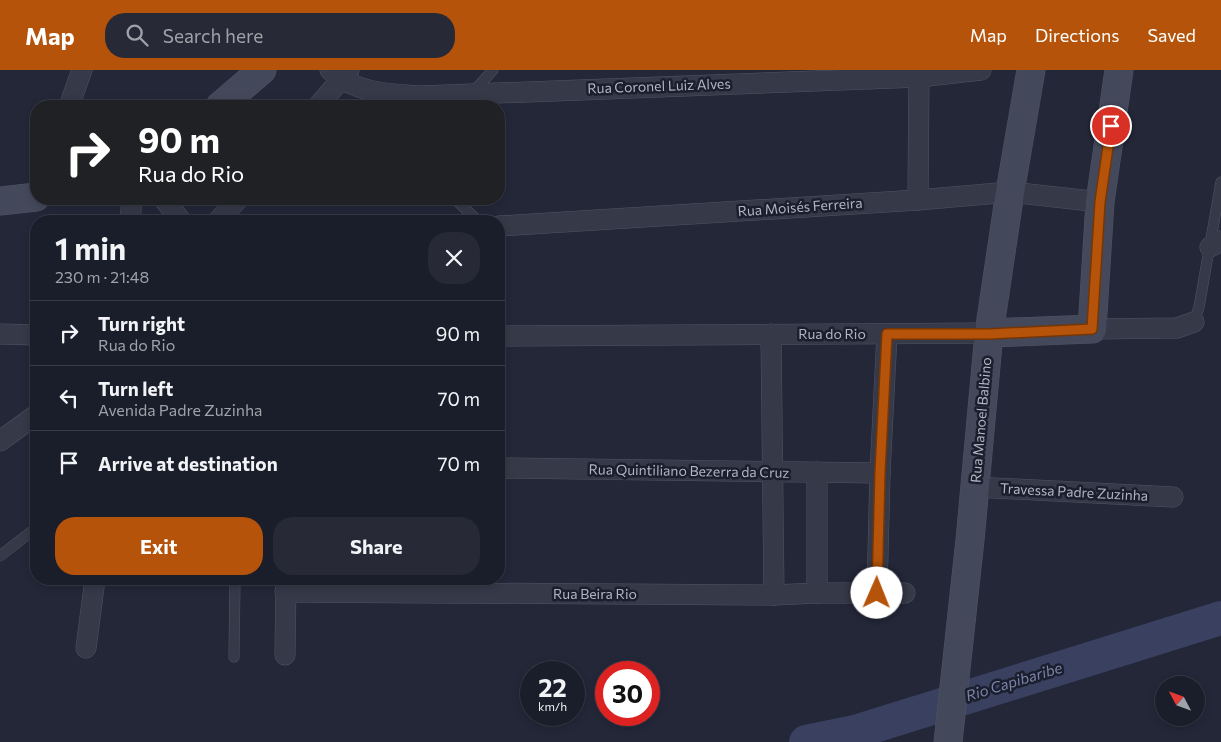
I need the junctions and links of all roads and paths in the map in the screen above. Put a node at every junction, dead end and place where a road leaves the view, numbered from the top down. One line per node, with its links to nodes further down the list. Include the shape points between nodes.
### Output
1 (82, 70): 11 (street)
2 (262, 70): 12 (street)
3 (492, 70): 10 (lane)
4 (981, 70): 8 (street, Rua Coronel Luiz Alves)
5 (1031, 70): 16 (street, Rua Manoel Balbino)
6 (1119, 70): 20 (street)
7 (339, 73): 9 (street, Rua Coronel Luiz Alves); 13 (street)
8 (919, 73): 10 (street, Rua Coronel Luiz Alves); 18 (street)
9 (364, 89): 10 (street, Rua Coronel Luiz Alves, via 421,96); 14 (lane)
10 (471, 93)
11 (71, 100)
12 (227, 100)
13 (322, 100)
14 (370, 100)
15 (1221, 182): 28 (lane)
16 (1010, 192): 18 (street, Rua Moisés Ferreira); 20 (street, Rua Moisés Ferreira); 34 (street, Rua Manoel Balbino)
17 (30, 198): 19 (street)
18 (918, 200): 27 (street, Rua Moisés Ferreira)
19 (0, 201)
20 (1100, 202): 30 (street)
21 (169, 205): 24 (street)
22 (233, 205): 25 (street)
23 (461, 205): 26 (lane)
24 (176, 215)
25 (223, 215)
26 (472, 215)
27 (505, 226)
28 (1215, 244): 29 (lane)
29 (1194, 322): 30 (street, Rua do Rio, via 1177,328)
30 (1092, 329): 34 (street, Rua do Rio)
31 (0, 334): 35 (street)
32 (772, 334): 33 (street, Rua do Rio); 36 (street, Rua do Rio); 42 (street)
33 (887, 334): 34 (street, Rua do Rio); 41 (street)
34 (989, 334): 43 (street, Rua Manoel Balbino)
35 (30, 335)
36 (505, 336)
37 (30, 420): 38 (street)
38 (0, 442)
39 (505, 468): 42 (street, Rua Quintiliano Bezerra da Cruz)
40 (817, 472): 41 (street, Rua Quintiliano Bezerra da Cruz); 42 (street, Rua Quintiliano Bezerra da Cruz); 50 (street)
41 (880, 472): 51 (street)
42 (772, 473): 53 (street)
43 (975, 487): 44 (street, Travessa Padre Zuzinha); 57 (street, Rua Manoel Balbino)
44 (1173, 497)
45 (30, 533): 46 (lane)
46 (0, 556)
47 (94, 585): 54 (street)
48 (235, 585): 56 (lane)
49 (286, 585): 53 (street, Rua Beira Rio); 55 (street)
50 (817, 593): 51 (street, Rua Beira Rio); 53 (street, Rua Beira Rio)
51 (877, 593): 52 (street, Rua Beira Rio)
52 (905, 593)
53 (774, 595)
54 (86, 648)
55 (285, 655)
56 (234, 657)
57 (948, 742)

